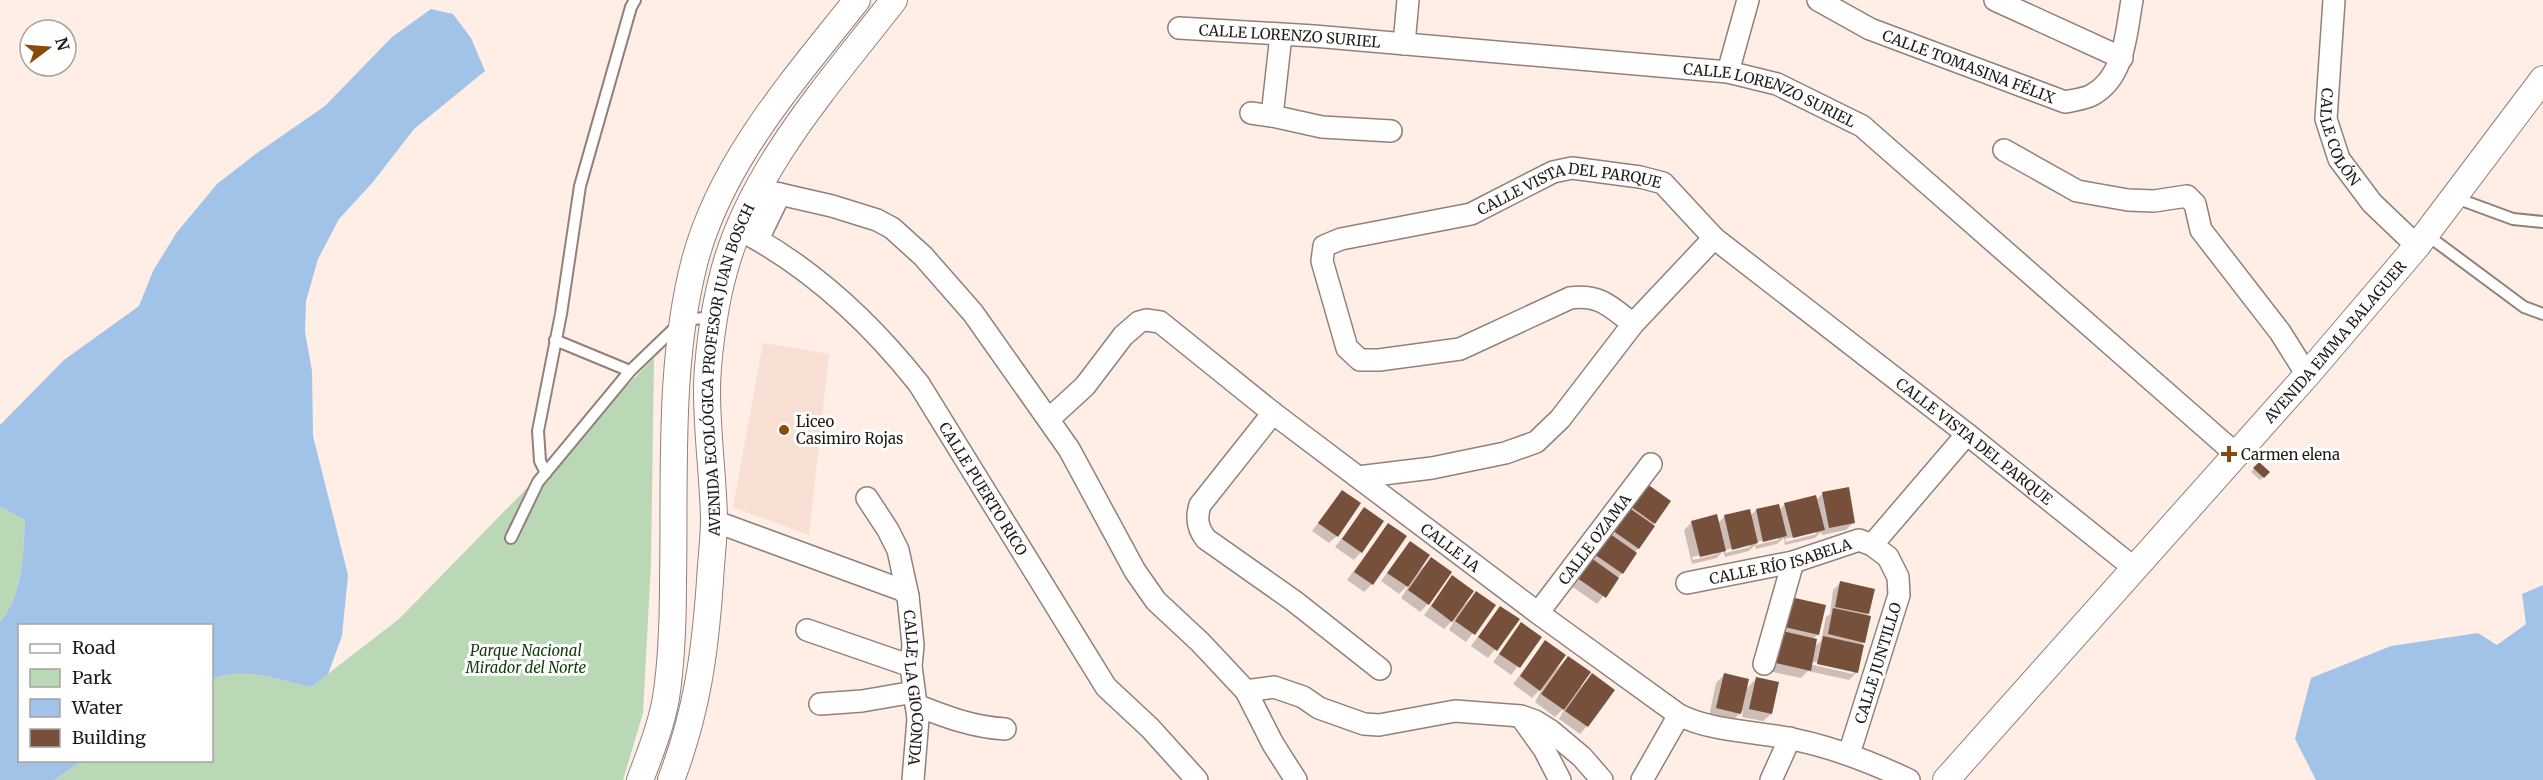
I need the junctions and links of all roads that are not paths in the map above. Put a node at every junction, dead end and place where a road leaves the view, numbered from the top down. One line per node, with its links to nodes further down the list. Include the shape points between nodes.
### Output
1 (635, 0): 30 (lane, via 580,186)
2 (856, 0): 28 (street, via 771,109 738,160 696,259)
3 (894, 0): 20 (street, AVENIDA ECOLÓGICA PROFESOR JUAN BOSCH, via 827,85)
4 (1408, 0): 12 (street)
5 (1748, 0): 14 (street)
6 (1818, 0): 13 (street, CALLE TOMASINA FÉLIX, via 1870,29 2065,102 2091,96 2108,82)
7 (1995, 0): 13 (street)
8 (2132, 0): 13 (street, CALLE TOMASINA FÉLIX)
9 (2334, 0): 25 (street, CALLE COLÓN, via 2326,119 2339,159 2372,203)
10 (1179, 28): 11 (street, CALLE LORENZO SURIEL)
11 (1281, 35): 12 (street, CALLE LORENZO SURIEL); 17 (street)
12 (1404, 44): 14 (street, CALLE LORENZO SURIEL)
13 (2122, 58)
14 (1728, 72): 36 (street, CALLE LORENZO SURIEL, via 1777,84 1862,126)
15 (2543, 80): 21 (street, AVENIDA EMMA BALAGUER)
16 (1251, 113): 17 (street)
17 (1272, 116): 18 (street, via 1322,127)
18 (1391, 131)
19 (2004, 150): 32 (street, via 2078,191 2128,200 2187,196 2195,204 2201,230 2280,332)
20 (769, 191): 23 (street, AVENIDA ECOLÓGICA PROFESOR JUAN BOSCH); 34 (street, via 858,213 892,228 908,241 973,313)
21 (2456, 198): 22 (lane, via 2513,219); 25 (street, AVENIDA EMMA BALAGUER)
22 (2543, 222)
23 (748, 234): 27 (street, AVENIDA ECOLÓGICA PROFESOR JUAN BOSCH, via 722,279); 64 (street, CALLE PUERTO RICO, via 807,271 890,347 919,384 1106,687)
24 (1714, 238): 29 (street); 29 (street, CALLE VISTA DEL PARQUE, via 1663,183 1572,168 1553,172 1471,214 1341,239 1324,246 1322,261 1347,348 1360,360 1460,349 1570,298 1586,296 1603,301); 35 (street, CALLE VISTA DEL PARQUE)
25 (2422, 240): 26 (lane, via 2524,307); 32 (street, AVENIDA EMMA BALAGUER)
26 (2543, 314)
27 (715, 317): 28 (lane); 41 (street, AVENIDA ECOLÓGICA PROFESOR JUAN BOSCH, via 707,390)
28 (683, 320): 31 (lane); 61 (street, via 677,381 672,644 666,700)
29 (1633, 324): 39 (street, via 1560,419 1536,442 1505,453 1432,468)
30 (555, 340): 31 (lane); 38 (lane, via 538,431 540,461)
31 (630, 371): 38 (lane)
32 (2307, 375): 36 (street, AVENIDA EMMA BALAGUER)
33 (1273, 413): 34 (street, CALLE 1A, via 1160,322 1146,320 1123,336 1085,386); 39 (street, CALLE 1A); 52 (street, via 1200,505 1197,523 1206,539 1294,601)
34 (1048, 419): 53 (street, via 1069,449 1144,585)
35 (1967, 434): 43 (street, CALLE RÍO ISABELA); 45 (street, CALLE VISTA DEL PARQUE)
36 (2237, 454): 45 (street, AVENIDA EMMA BALAGUER)
37 (1651, 464): 48 (street, CALLE OZAMA)
38 (546, 473): 42 (lane)
39 (1358, 477): 48 (street, CALLE 1A)
40 (867, 498): 47 (street, CALLE LA GIOCONDA, via 898,550)
41 (714, 521): 47 (street, via 903,590); 62 (street, AVENIDA ECOLÓGICA PROFESOR JUAN BOSCH, via 699,686 685,744)
42 (511, 538)
43 (1872, 544): 44 (street, CALLE RÍO ISABELA, via 1859,540); 60 (street, CALLE JUNTILLO, via 1888,557 1899,577 1899,595)
44 (1793, 562): 46 (street, CALLE RÍO ISABELA); 50 (street)
45 (2134, 568): 71 (street, AVENIDA EMMA BALAGUER)
46 (1687, 583)
47 (908, 596): 51 (street, CALLE LA GIOCONDA)
48 (1538, 613): 56 (street, CALLE 1A)
49 (807, 630): 51 (street)
50 (1764, 664)
51 (911, 666): 54 (street, CALLE LA GIOCONDA)
52 (1380, 669)
53 (1246, 691): 57 (street, via 1274,687 1364,724 1379,725 1455,711); 65 (street)
54 (915, 698): 55 (street); 58 (street, via 954,720); 63 (street, CALLE LA GIOCONDA, via 918,719)
55 (820, 704)
56 (1679, 715): 59 (street, CALLE 1A, via 1704,725); 68 (street)
57 (1521, 716): 66 (street); 67 (street, via 1551,731)
58 (1005, 729)
59 (1791, 738): 60 (street, CALLE 1A); 69 (street)
60 (1849, 754): 70 (street, CALLE 1A)
61 (640, 780)
62 (671, 780)
63 (914, 780)
64 (1197, 780)
65 (1296, 780)
66 (1560, 780)
67 (1602, 780)
68 (1642, 780)
69 (1771, 780)
70 (1909, 780)
71 (1946, 780)

